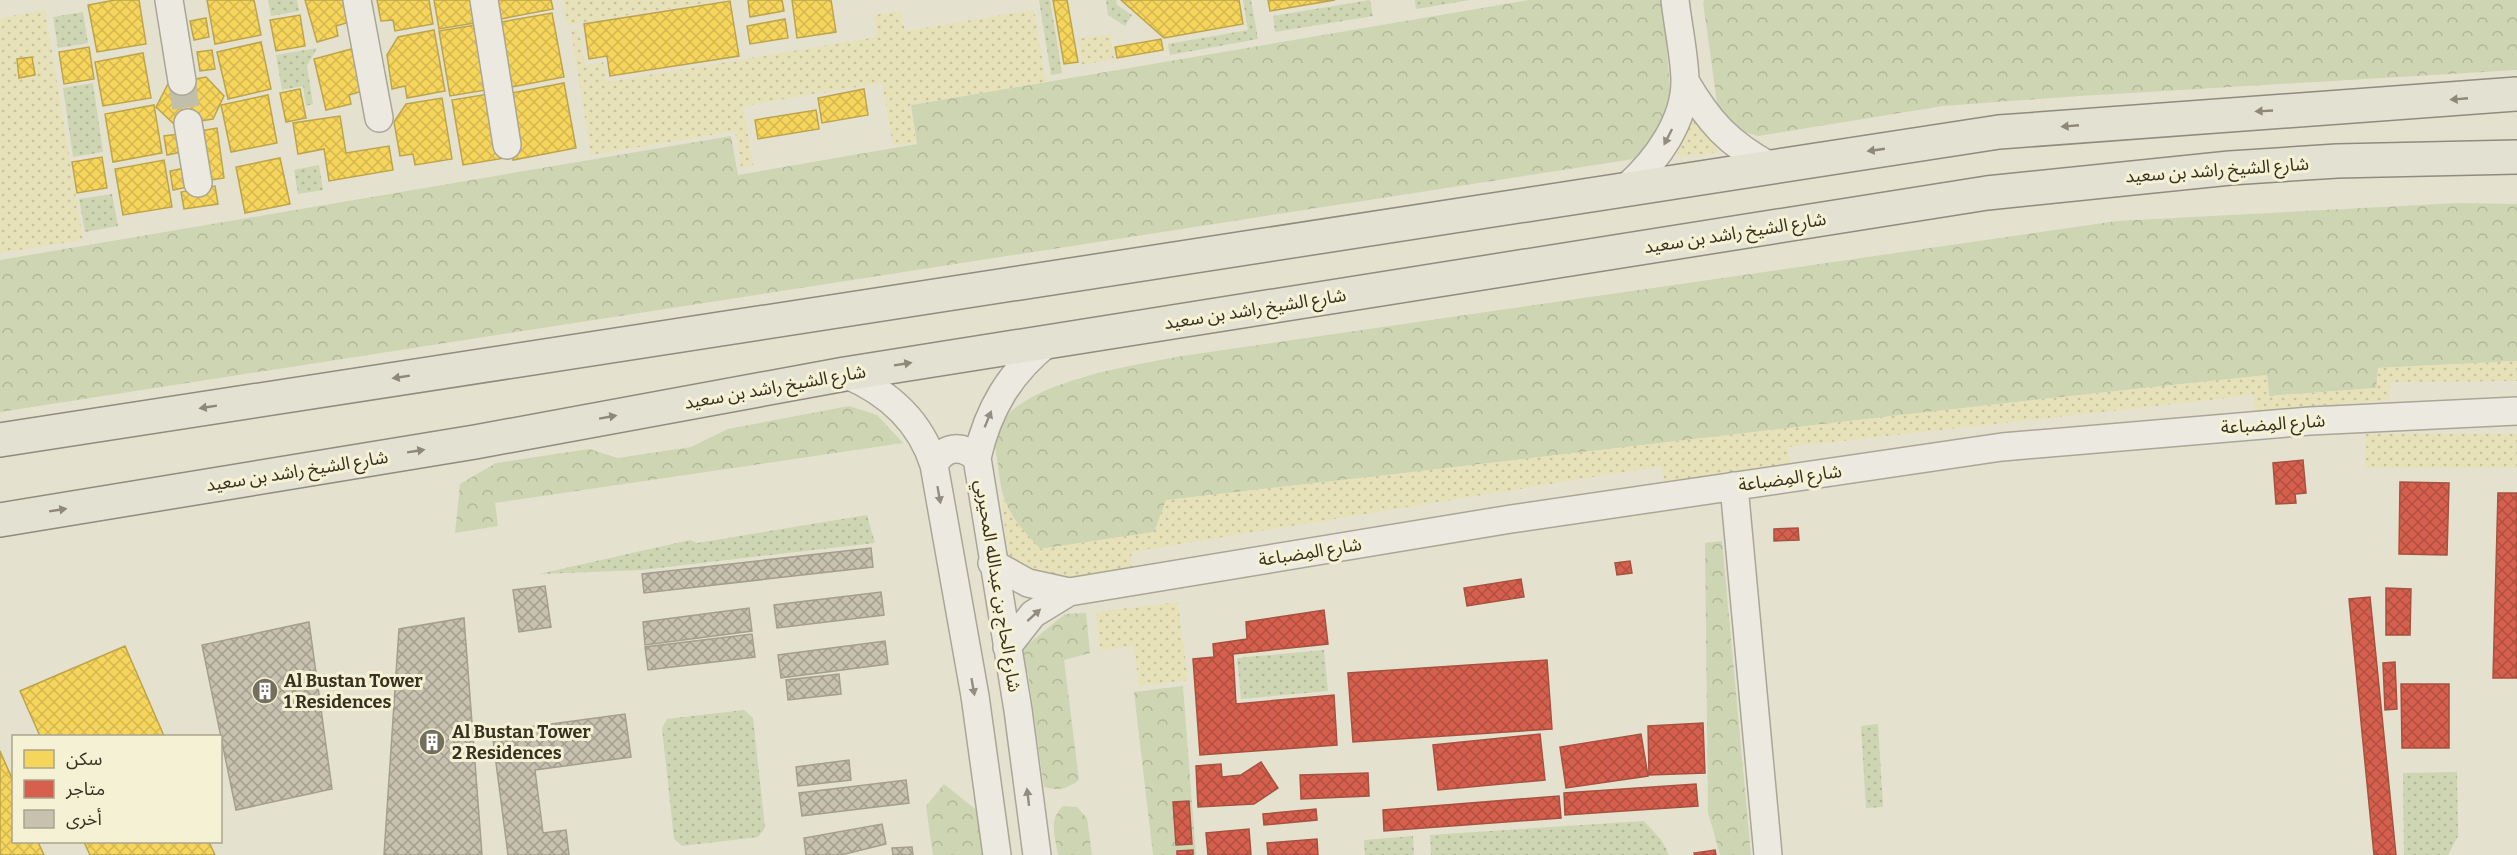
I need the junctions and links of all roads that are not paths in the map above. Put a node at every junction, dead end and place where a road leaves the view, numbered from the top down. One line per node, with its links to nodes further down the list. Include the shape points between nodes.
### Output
1 (169, 0): 5 (street)
2 (357, 0): 8 (street)
3 (484, 0): 10 (street)
4 (1675, 0): 6 (street)
5 (182, 81)
6 (1685, 81): 12 (street, via 1712,123 1739,147); 14 (street, one-way to 14, via 1675,121 1660,152)
7 (2517, 94): 12 (main road, one-way to 12, via 1999,132)
8 (379, 118)
9 (188, 123): 13 (street)
10 (507, 145)
11 (2517, 157): 15 (main road, شارع الشيخ راشد بن سعيد, via 2230,168 1999,192)
12 (1770, 166): 14 (main road)
13 (198, 183)
14 (1627, 188): 18 (main road, one-way to 18)
15 (1050, 341): 16 (main road, شارع الشيخ راشد بن سعيد, one-way to 15); 19 (street, شارع الحاج بن عبدالله المحيربي, one-way to 15, via 988,419 1002,392 1020,368)
16 (845, 374): 20 (street, via 866,382 901,409 928,444); 22 (main road, شارع الشيخ راشد بن سعيد, one-way to 16, via 475,442)
17 (2517, 411): 21 (street, شارع المِضباعة, via 2289,423 2002,447)
18 (0, 440)
19 (977, 458): 20 (street, via 962,448 953,448); 23 (street, شارع الحاج بن عبدالله المحيربي)
20 (934, 465): 26 (street, one-way to 26, via 975,696)
21 (1734, 486): 24 (street, شارع المِضباعة); 28 (street)
22 (0, 520)
23 (992, 563): 24 (street, شارع المِضباعة, via 1028,584); 25 (street, شارع الحاج بن عبدالله المحيربي)
24 (1069, 592): 25 (street, شارع المِضباعة, one-way to 24, via 1033,614)
25 (1007, 646): 27 (street, شارع الحاج بن عبدالله المحيربي, one-way to 25)
26 (997, 855)
27 (1037, 855)
28 (1768, 855)

